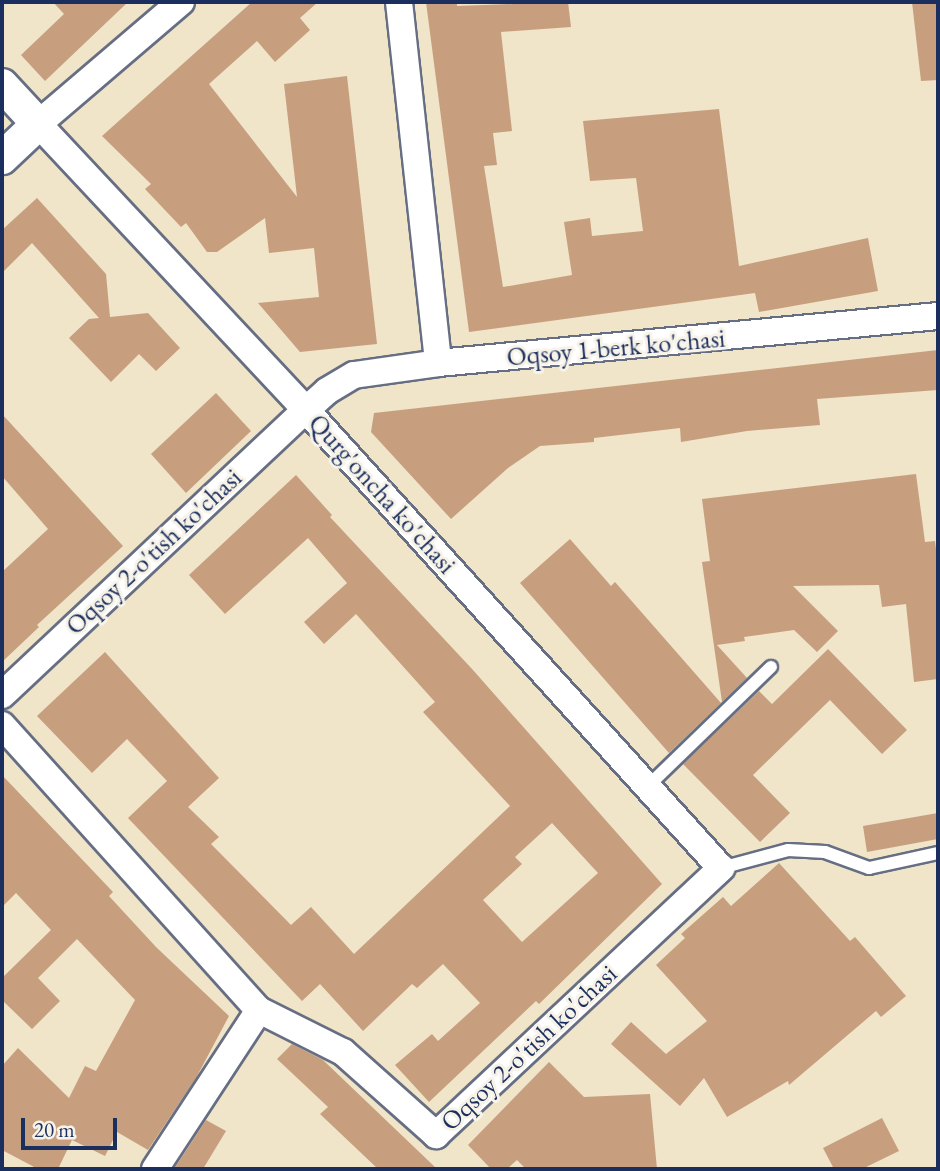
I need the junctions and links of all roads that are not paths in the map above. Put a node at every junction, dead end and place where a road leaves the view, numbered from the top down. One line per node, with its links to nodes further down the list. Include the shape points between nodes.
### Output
1 (181, 2): 4 (street)
2 (399, 2): 7 (street)
3 (2, 85): 4 (street, Qurg'oncha ko'chasi)
4 (38, 124): 5 (street); 8 (street, Qurg'oncha ko'chasi)
5 (2, 158)
6 (938, 316): 7 (street, Oqsoy 1-berk ko'chasi)
7 (438, 363): 8 (street, Oqsoy 1-berk ko'chasi, via 354,375)
8 (306, 410): 10 (street, Oqsoy 2-o'tish ko'chasi); 12 (street, Qurg'oncha ko'chasi)
9 (771, 667): 12 (lane)
10 (2, 695)
11 (2, 725): 15 (street, Oqsoy 2-o'tish ko'chasi)
12 (646, 788): 14 (street, Qurg'oncha ko'chasi)
13 (938, 853): 14 (lane, via 869,868 825,852 788,850)
14 (720, 868): 15 (street, Oqsoy 2-o'tish ko'chasi, via 436,1135 343,1052)
15 (259, 1010): 16 (street)
16 (155, 1169)

